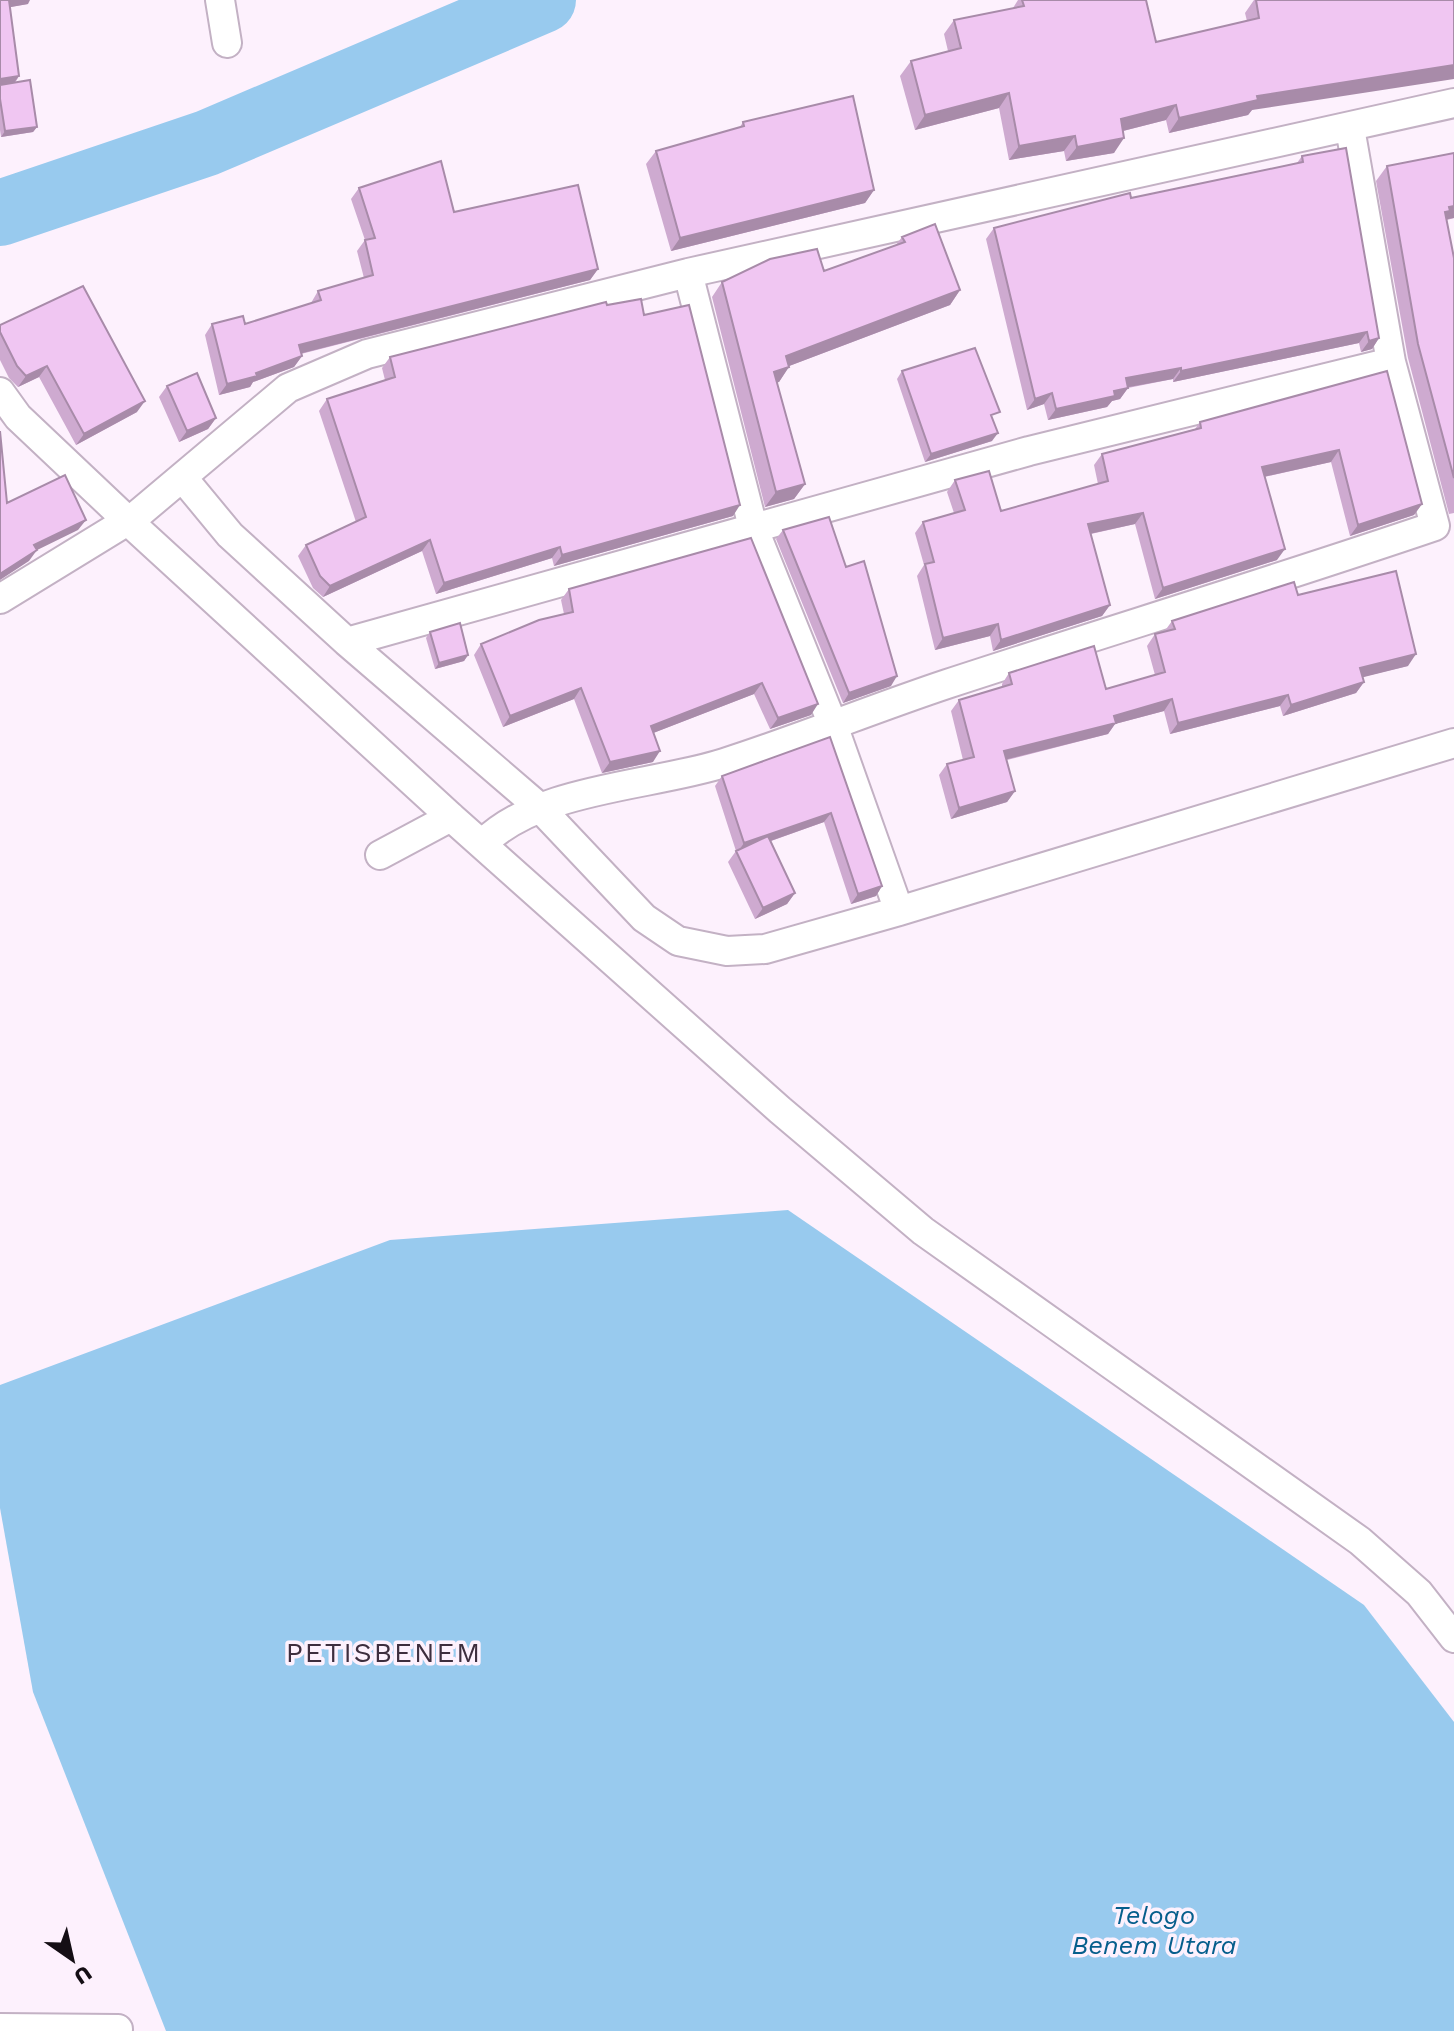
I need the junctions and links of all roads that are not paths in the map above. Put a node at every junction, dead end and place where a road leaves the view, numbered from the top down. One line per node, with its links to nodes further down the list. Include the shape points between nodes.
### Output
1 (220, 0): 2 (street)
2 (227, 43)
3 (1454, 103): 4 (street)
4 (1350, 128): 5 (street); 6 (street)
5 (688, 273): 8 (street, via 367,354 288,388); 11 (street)
6 (1391, 362): 10 (street); 11 (street, via 1029,451)
7 (0, 392): 9 (street, via 18,417)
8 (182, 477): 9 (street); 13 (street, via 230,535)
9 (133, 518): 12 (street); 16 (street)
10 (1445, 523): 14 (street)
11 (753, 527): 13 (street); 14 (street)
12 (0, 599)
13 (347, 642): 17 (street)
14 (833, 725): 17 (street, via 721,764); 19 (street)
15 (1454, 743): 19 (street)
16 (451, 817): 17 (street); 18 (street)
17 (510, 824): 19 (street, via 678,941 706,949 765,949); 20 (street, via 780,1110 923,1231 1360,1541 1419,1593)
18 (380, 855)
19 (899, 911)
20 (1454, 1638)
21 (0, 2028): 22 (street)
22 (118, 2029)

